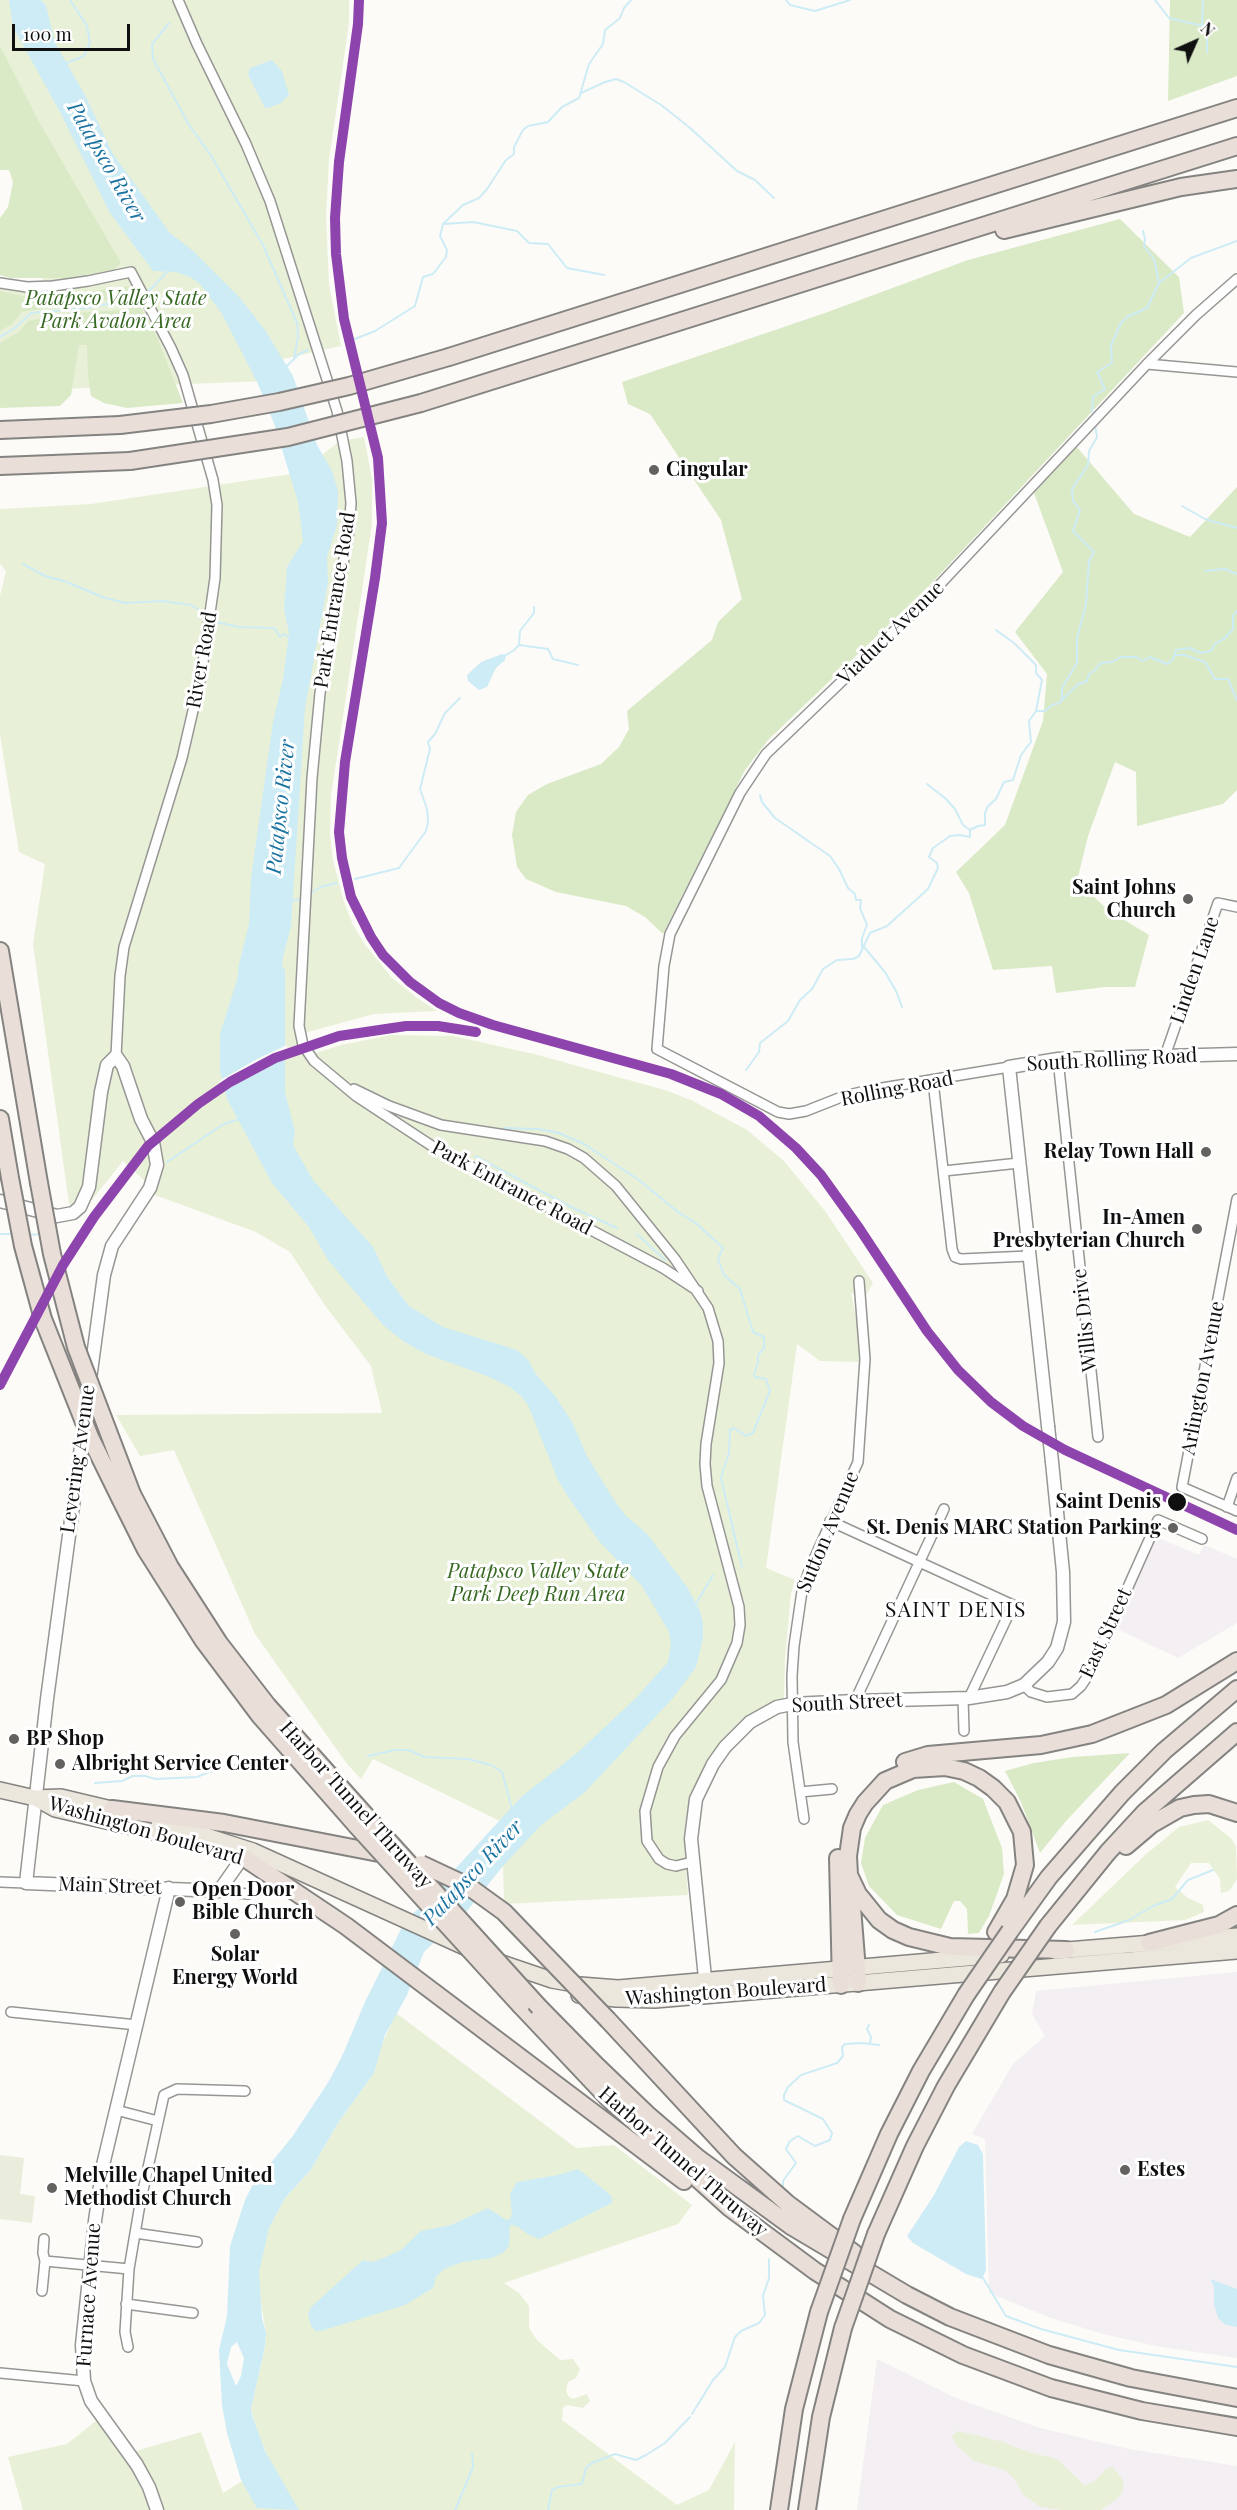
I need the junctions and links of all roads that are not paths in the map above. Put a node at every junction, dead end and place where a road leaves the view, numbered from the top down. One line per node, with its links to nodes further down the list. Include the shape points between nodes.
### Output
1 (178, 0): 22 (street, Park Entrance Road, via 270,201 337,411 347,461 349,531 315,742 299,1026 308,1054)
2 (1237, 98): 4 (highway)
3 (1237, 108): 4 (highway)
4 (1116, 146): 12 (highway, bridge, via 349,386 212,414 120,425)
5 (1237, 146): 7 (highway)
6 (1237, 179): 7 (highway, via 1181,187)
7 (892, 255): 13 (highway, bridge, via 421,403 288,437 130,461)
8 (1237, 279): 10 (street, Viaduct Avenue)
9 (0, 283): 18 (street, River Road, via 53,286 130,272 171,348 191,400 217,505 215,578 201,676 190,726 124,947)
10 (1148, 364): 11 (street); 16 (street, Viaduct Avenue, via 960,565 783,736 753,772 670,934)
11 (1237, 372)
12 (0, 430)
13 (0, 466)
14 (1237, 907): 19 (street, Linden Lane, via 1218,903)
15 (0, 951): 34 (highway, Harbor Tunnel Thruway, bridge, via 52,1254 76,1347)
16 (657, 1049): 23 (street, Rolling Road, via 789,1114 843,1096)
17 (1237, 1054): 19 (street, South Rolling Road)
18 (117, 1056): 28 (street, via 108,1065 101,1092 89,1187 81,1207 57,1216); 52 (street, Levering Avenue, via 153,1142 157,1165 150,1188 112,1246 104,1275)
19 (1165, 1056): 20 (street, South Rolling Road)
20 (1058, 1059): 21 (street, South Rolling Road); 32 (street, Willis Drive)
21 (1010, 1067): 23 (street, Rolling Road); 25 (street, South Rolling Road)
22 (331, 1076): 31 (street, Park Entrance Road, via 382,1115 432,1146 663,1268); 31 (street, Park Entrance Road, via 389,1106 441,1125 544,1141 584,1158 616,1186)
23 (933, 1081): 26 (street)
24 (0, 1119): 34 (highway, Harbor Tunnel Thruway, bridge, via 23,1246 44,1319 90,1437)
25 (1019, 1163): 26 (street); 29 (street, South Rolling Road)
26 (944, 1172): 29 (street, via 955,1257)
27 (1237, 1199): 35 (street, Arlington Avenue, via 1182,1487)
28 (0, 1201)
29 (1029, 1256): 42 (street, South Rolling Road, bridge, via 1063,1572 1064,1622 1057,1648)
30 (859, 1281): 38 (street, Sutton Avenue, via 865,1359 859,1450 854,1474)
31 (698, 1292): 57 (street, Park Entrance Road, via 714,1325 719,1363 706,1444 707,1486 740,1624 722,1680 675,1736 658,1767 645,1811 648,1842 659,1858 676,1866)
32 (1098, 1437)
33 (1237, 1478): 35 (street)
34 (126, 1497): 79 (highway, Harbor Tunnel Thruway, bridge, via 146,1551 203,1640 260,1716 606,2096); 89 (highway, Harbor Tunnel Thruway, bridge, via 219,1643 267,1705 539,2007 647,2114 698,2158 827,2249 907,2295)
35 (1227, 1507): 37 (street)
36 (944, 1509): 40 (street)
37 (1237, 1511)
38 (830, 1521): 40 (street); 46 (street, Sutton Avenue, via 802,1591 794,1646)
39 (1202, 1539): 42 (street, East Street, via 1158,1520 1081,1686 1072,1694 1047,1696 1031,1692)
40 (920, 1563): 44 (street, via 1013,1605); 45 (street)
41 (1237, 1661): 72 (highway, via 1166,1706 1092,1734 1041,1745 928,1755 894,1766 878,1776 849,1811 840,1839 838,1868)
42 (1024, 1685): 44 (street, South Street, via 1000,1694)
43 (1237, 1689): 67 (highway, via 1122,1793)
44 (966, 1698): 45 (street, South Street); 47 (street)
45 (855, 1701): 46 (street, South Street)
46 (792, 1704): 51 (street, Sutton Avenue); 57 (street, South Street, via 777,1707 750,1722 713,1764 696,1799)
47 (964, 1731)
48 (1237, 1732): 66 (highway, via 1145,1812)
49 (832, 1789): 51 (street)
50 (0, 1790): 52 (main road, Washington Boulevard)
51 (800, 1792): 55 (street, Sutton Avenue)
52 (34, 1798): 53 (main road, Washington Boulevard, via 60,1797); 56 (main road, Washington Boulevard, via 55,1809 154,1830); 60 (street, Levering Avenue)
53 (112, 1809): 65 (main road, Washington Boulevard, via 245,1848); 89 (highway, bridge, via 224,1823 396,1856 459,1881 504,1912 734,2156 788,2204 887,2275)
54 (1237, 1813): 66 (highway, via 1202,1804 1167,1815 1121,1851)
55 (804, 1819)
56 (243, 1857): 62 (street); 65 (main road, Washington Boulevard); 79 (highway, via 373,1946 726,2214)
57 (692, 1862): 73 (street, South Street)
58 (849, 1875): 67 (highway, via 852,1828 865,1803 885,1781 929,1766 963,1771 1000,1795 1022,1832 1025,1865); 70 (highway, via 868,1908 893,1930 909,1937 950,1947); 72 (highway)
59 (0, 1882): 60 (street, Main Street)
60 (26, 1883): 61 (street, Main Street)
61 (169, 1888): 62 (street, Main Street); 75 (street, Furnace Avenue)
62 (219, 1891): 63 (street, Main Street)
63 (248, 1894)
64 (1237, 1915): 69 (highway, via 1219,1925)
65 (390, 1918): 73 (main road, Washington Boulevard, via 549,1989 583,1996 655,2000)
66 (1048, 1926): 97 (highway, bridge, via 1002,1992 941,2096 876,2234 843,2328 821,2417)
67 (1003, 1931): 96 (highway, bridge, via 921,2072 852,2219 819,2312 794,2409)
68 (1237, 1936): 69 (main road, Washington Boulevard)
69 (1149, 1943): 70 (main road, Washington Boulevard)
70 (1066, 1950): 72 (main road, Washington Boulevard)
71 (1237, 1951): 72 (main road, Washington Boulevard)
72 (849, 1976): 73 (main road, Washington Boulevard)
73 (706, 1989)
74 (11, 2012): 75 (street)
75 (137, 2025): 77 (street, Furnace Avenue)
76 (245, 2091): 78 (street, via 177,2090 164,2095)
77 (116, 2110): 78 (street); 84 (street, Furnace Avenue, via 98,2194)
78 (158, 2121): 80 (street)
79 (754, 2227): 94 (highway, Harbor Tunnel Thruway, via 875,2310 992,2367 1113,2405)
80 (135, 2233): 82 (street); 85 (street)
81 (44, 2239): 83 (street)
82 (197, 2242)
83 (45, 2261): 84 (street); 86 (street)
84 (90, 2265): 85 (street); 92 (street, Furnace Avenue, via 82,2345)
85 (129, 2269): 87 (street)
86 (42, 2291)
87 (126, 2304): 88 (street); 90 (street)
88 (193, 2313)
89 (995, 2335): 93 (highway, Harbor Tunnel Thruway, via 1131,2378)
90 (128, 2347)
91 (0, 2373): 92 (street)
92 (84, 2381): 95 (street, Furnace Avenue, via 96,2409 137,2465)
93 (1237, 2398)
94 (1237, 2427)
95 (157, 2510)
96 (779, 2510)
97 (807, 2510)

